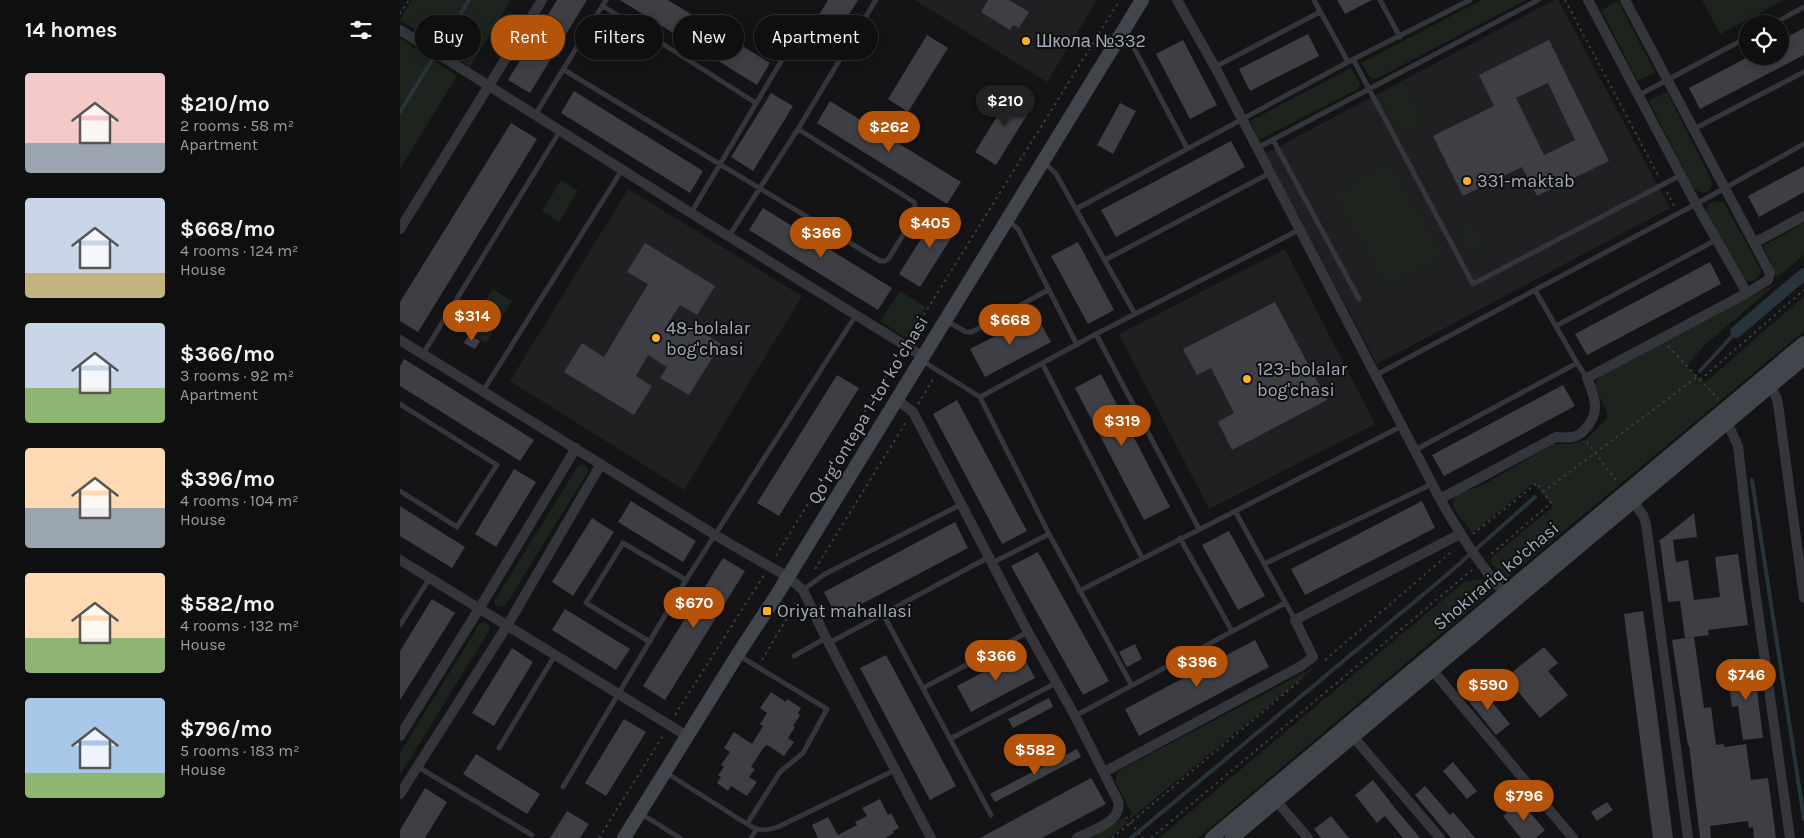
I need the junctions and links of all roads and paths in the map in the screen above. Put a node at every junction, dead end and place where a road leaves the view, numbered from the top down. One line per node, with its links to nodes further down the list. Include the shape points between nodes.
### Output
1 (409, 0): 18 (path)
2 (542, 0): 30 (street)
3 (606, 0): 15 (lane)
4 (876, 0): 36 (lane)
5 (1120, 0): 76 (path)
6 (1142, 0): 21 (main road, Qoʻrgʻontepa 1-tor koʻchasi)
7 (1177, 0): 26 (street)
8 (1314, 0): 17 (lane)
9 (1380, 0): 22 (lane)
10 (1470, 0): 22 (lane)
11 (1538, 0): 31 (lane)
12 (1565, 0): 48 (path)
13 (1589, 0): 32 (street)
14 (1625, 0): 29 (street)
15 (602, 6): 27 (lane); 33 (lane)
16 (1804, 8): 19 (lane)
17 (1320, 12): 25 (lane); 26 (lane)
18 (400, 14)
19 (1789, 16)
20 (400, 30): 30 (street)
21 (1120, 35): 41 (lane, via 1133,46); 43 (main road, Qoʻrgʻontepa 1-tor koʻchasi)
22 (1400, 37): 25 (lane)
23 (1739, 42): 29 (lane)
24 (782, 60): 33 (lane)
25 (1351, 60): 31 (lane); 35 (lane)
26 (1215, 67): 35 (street)
27 (564, 70): 34 (lane); 44 (lane)
28 (1804, 72): 37 (lane)
29 (1667, 80): 32 (lane); 37 (street)
30 (488, 86): 34 (street); 57 (street)
31 (1368, 88): 39 (lane); 48 (lane, via 1473,284)
32 (1639, 95): 47 (street)
33 (756, 103): 44 (lane)
34 (535, 115): 38 (street)
35 (1242, 119): 41 (lane); 42 (street)
36 (798, 129): 49 (lane); 49 (lane, via 914,202 916,212 913,219 889,258 880,261)
37 (1694, 130): 50 (street)
38 (560, 131): 45 (street); 78 (lane)
39 (1273, 140): 42 (lane); 67 (lane)
40 (1804, 144): 50 (lane)
41 (1187, 148): 52 (lane)
42 (1257, 148): 46 (street)
43 (1043, 160): 52 (lane, via 1056,174); 56 (main road, Qoʻrgʻontepa 1-tor koʻchasi)
44 (720, 164): 49 (lane); 53 (lane)
45 (622, 170): 53 (street); 89 (lane)
46 (1270, 173): 58 (street); 62 (lane)
47 (1681, 175): 48 (lane); 51 (street)
48 (1663, 184): 54 (path)
49 (760, 188): 59 (lane)
50 (1724, 188): 51 (lane); 61 (street)
51 (1696, 204): 54 (lane); 60 (street)
52 (1076, 209): 62 (lane)
53 (691, 213): 59 (street)
54 (1678, 213): 64 (lane)
55 (1804, 216): 61 (street)
56 (1007, 219): 63 (lane, via 1018,229); 70 (main road, Qoʻrgʻontepa 1-tor koʻchasi)
57 (400, 228)
58 (1299, 230): 68 (lane); 83 (street)
59 (729, 236): 69 (street)
60 (1717, 240): 66 (street); 71 (lane)
61 (1754, 243): 66 (street, via 1770,277)
62 (1104, 260): 68 (lane)
63 (1048, 290): 70 (lane, via 972,332); 77 (lane)
64 (1535, 290): 71 (lane); 83 (lane)
65 (1804, 290): 87 (path)
66 (1747, 293): 73 (street)
67 (1359, 299)
68 (1135, 314): 72 (lane)
69 (856, 315): 76 (street); 111 (lane)
70 (945, 320): 79 (main road, Qoʻrgʻontepa 1-tor koʻchasi)
71 (1556, 326): 82 (lane)
72 (1096, 334): 77 (lane); 109 (lane)
73 (1661, 339): 85 (path); 86 (street)
74 (400, 340): 78 (street)
75 (1804, 343): 88 (main road, Shokirariq ko'chasi)
76 (905, 345): 79 (street); 119 (path)
77 (1077, 345): 81 (lane)
78 (423, 355): 89 (street)
79 (921, 358): 90 (lane); 91 (main road, Qoʻrgʻontepa 1-tor koʻchasi)
80 (1804, 358): 88 (main road, Shokirariq ko'chasi)
81 (1042, 363): 90 (lane); 114 (lane)
82 (1577, 363): 86 (lane); 99 (lane)
83 (1376, 375): 96 (street)
84 (935, 377): 94 (path)
85 (1697, 377): 87 (path); 100 (path)
86 (1587, 378): 97 (street, via 1594,394 1595,408 1593,421)
87 (1700, 380): 93 (path)
88 (1768, 381): 93 (main road, Shokirariq ko'chasi); 95 (main road, Shokirariq ko'chasi); 128 (street, via 1779,411)
89 (483, 391): 98 (street)
90 (980, 397): 110 (lane)
91 (896, 399): 94 (street); 120 (main road, Qoʻrgʻontepa 1-tor koʻchasi)
92 (400, 404): 103 (lane, via 497,465 457,527)
93 (1726, 408): 105 (main road, Shokirariq ko'chasi)
94 (913, 412): 107 (street); 125 (path)
95 (1728, 422): 105 (main road, Shokirariq ko'chasi); 184 (street, via 1738,446)
96 (1402, 426): 99 (street); 108 (lane)
97 (1581, 434): 100 (path); 106 (street, via 1556,437)
98 (576, 448): 101 (street); 130 (street)
99 (1415, 450): 102 (street)
100 (1595, 452): 104 (path); 105 (path)
101 (601, 464): 111 (street); 134 (street)
102 (1432, 484): 106 (street); 118 (lane)
103 (400, 491)
104 (1544, 492): 113 (path, via 1537,483); 117 (path, via 1551,503)
105 (1629, 497): 127 (main road, Shokirariq ko'chasi); 143 (main road, Shokirariq ko'chasi); 183 (street, via 1646,524)
106 (1440, 500): 113 (street)
107 (962, 504): 116 (street); 125 (lane, via 825,574)
108 (1235, 511): 109 (lane); 118 (lane)
109 (1199, 528): 112 (lane)
110 (1049, 534): 116 (lane); 126 (lane)
111 (715, 535): 119 (street); 122 (lane)
112 (1180, 538): 114 (lane); 135 (lane)
113 (1463, 540): 117 (street); 132 (street); 142 (path)
114 (1142, 558): 126 (lane)
115 (400, 560): 121 (street)
116 (990, 560): 131 (lane); 136 (street)
117 (1478, 561): 127 (street); 177 (path)
118 (1264, 564): 129 (lane)
119 (769, 567): 120 (street); 123 (path)
120 (788, 577): 125 (street); 139 (main road, Qoʻrgʻontepa 1-tor koʻchasi)
121 (430, 578): 130 (street); 133 (lane)
122 (686, 580): 138 (lane); 138 (lane, via 622,543 586,603)
123 (761, 581): 124 (path); 150 (path)
124 (765, 584)
125 (803, 590): 137 (street); 144 (path)
126 (1079, 591): 146 (lane)
127 (1504, 593): 143 (main road, Shokirariq ko'chasi)
128 (1804, 598)
129 (1285, 603): 132 (lane); 135 (lane)
130 (479, 609): 134 (street); 152 (street)
131 (883, 614): 137 (lane); 147 (lane)
132 (1295, 620): 142 (street)
133 (400, 625)
134 (507, 626): 140 (street); 156 (street)
135 (1232, 631): 146 (lane)
136 (1028, 632): 145 (street); 147 (lane)
137 (828, 641): 141 (lane); 157 (street)
138 (650, 642): 148 (lane)
139 (738, 654): 144 (lane); 153 (main road, Qoʻrgʻontepa 1-tor koʻchasi)
140 (555, 655): 148 (street); 155 (lane)
141 (794, 656)
142 (1316, 662): 159 (street, via 1301,666); 175 (path)
143 (1428, 665): 151 (main road, Shokirariq ko'chasi); 182 (street)
144 (758, 666): 165 (lane, via 827,709 803,753 780,772)
145 (1056, 683): 149 (street); 154 (lane)
146 (1131, 684): 149 (lane)
147 (923, 688): 154 (lane)
148 (620, 694): 150 (street); 160 (lane)
149 (1075, 716): 159 (street)
150 (669, 725): 153 (street); 170 (path)
151 (1349, 732): 162 (main road, Shokirariq ko'chasi); 181 (street)
152 (400, 736)
153 (687, 736): 158 (main road, Qoʻrgʻontepa 1-tor koʻchasi)
154 (950, 740): 164 (lane)
155 (499, 748)
156 (417, 766): 161 (street); 168 (lane)
157 (895, 770): 167 (lane, via 780,826 768,831); 169 (street)
158 (665, 772): 163 (main road, Qoʻrgʻontepa 1-tor koʻchasi); 165 (lane)
159 (1104, 772): 174 (street, via 1118,800 1117,814)
160 (563, 787)
161 (400, 794)
162 (1272, 796): 178 (main road, Shokirariq ko'chasi); 179 (main road, Shokirariq ko'chasi); 180 (street)
163 (640, 812): 171 (main road, Qoʻrgʻontepa 1-tor koʻchasi); 172 (lane)
164 (991, 815)
165 (747, 824): 167 (lane)
166 (1136, 827): 176 (path)
167 (756, 830): 173 (lane)
168 (532, 835)
169 (929, 837)
170 (599, 838)
171 (624, 838)
172 (680, 838)
173 (751, 838)
174 (1077, 838)
175 (1112, 838)
176 (1143, 838)
177 (1152, 838)
178 (1212, 838)
179 (1232, 838)
180 (1308, 838)
181 (1440, 838)
182 (1574, 838)
183 (1688, 838)
184 (1790, 838)

